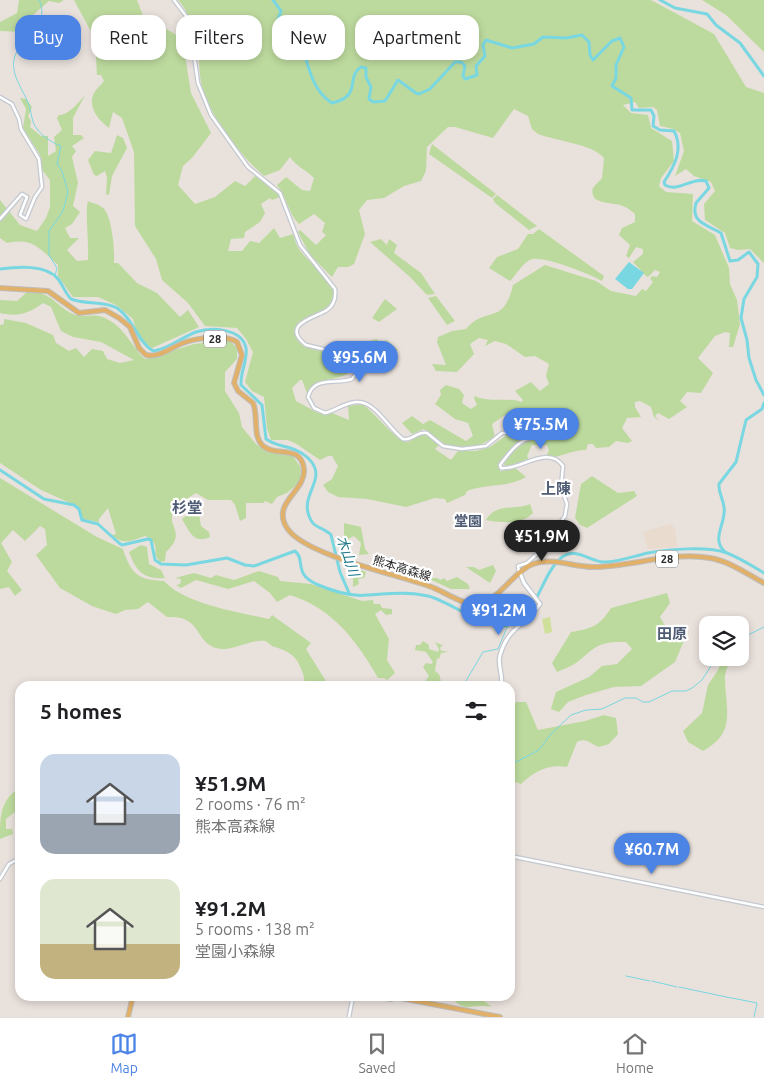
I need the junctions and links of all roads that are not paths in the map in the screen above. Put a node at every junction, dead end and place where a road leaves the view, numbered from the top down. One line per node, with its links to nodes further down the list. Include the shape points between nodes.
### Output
1 (174, 0): 5 (street, via 189,20 198,83 210,114 248,167 280,193 300,245 335,289 334,303 328,310 303,320 299,335 309,346 352,356 359,368 352,379 321,382 313,386 308,397 314,408 325,413 351,402 363,403 403,439 427,433 448,448 480,448 502,433 535,431 534,437 515,446 501,468 541,459 554,459 563,466 565,516 540,551 527,563 518,566)
2 (0, 97): 3 (street, via 12,104 16,111 21,130 38,156 43,182 26,219 20,215 27,197 22,194)
3 (0, 219)
4 (0, 288): 5 (main road, 熊本高森線 / 28, via 48,291 79,313 105,310 124,321 138,348 146,355 158,354 190,341 229,339 237,342 242,355 234,383 238,391 253,402 260,442 267,449 295,454 303,466 304,477 285,504 283,517 296,536 341,559 430,586 472,604 486,601)
5 (520, 573): 6 (main road, 熊本高森線 / 28, via 535,563 550,561 603,567 704,557 729,564); 7 (main road, via 538,606 511,632 500,654)
6 (764, 583)
7 (501, 681)
8 (515, 857): 11 (street)
9 (15, 861): 10 (street)
10 (0, 879)
11 (764, 907)
12 (133, 1001): 16 (main road)
13 (353, 1001): 17 (street)
14 (404, 1001): 18 (main road)
15 (416, 1001): 19 (main road)
16 (130, 1017)
17 (348, 1017)
18 (486, 1017)
19 (500, 1017)

